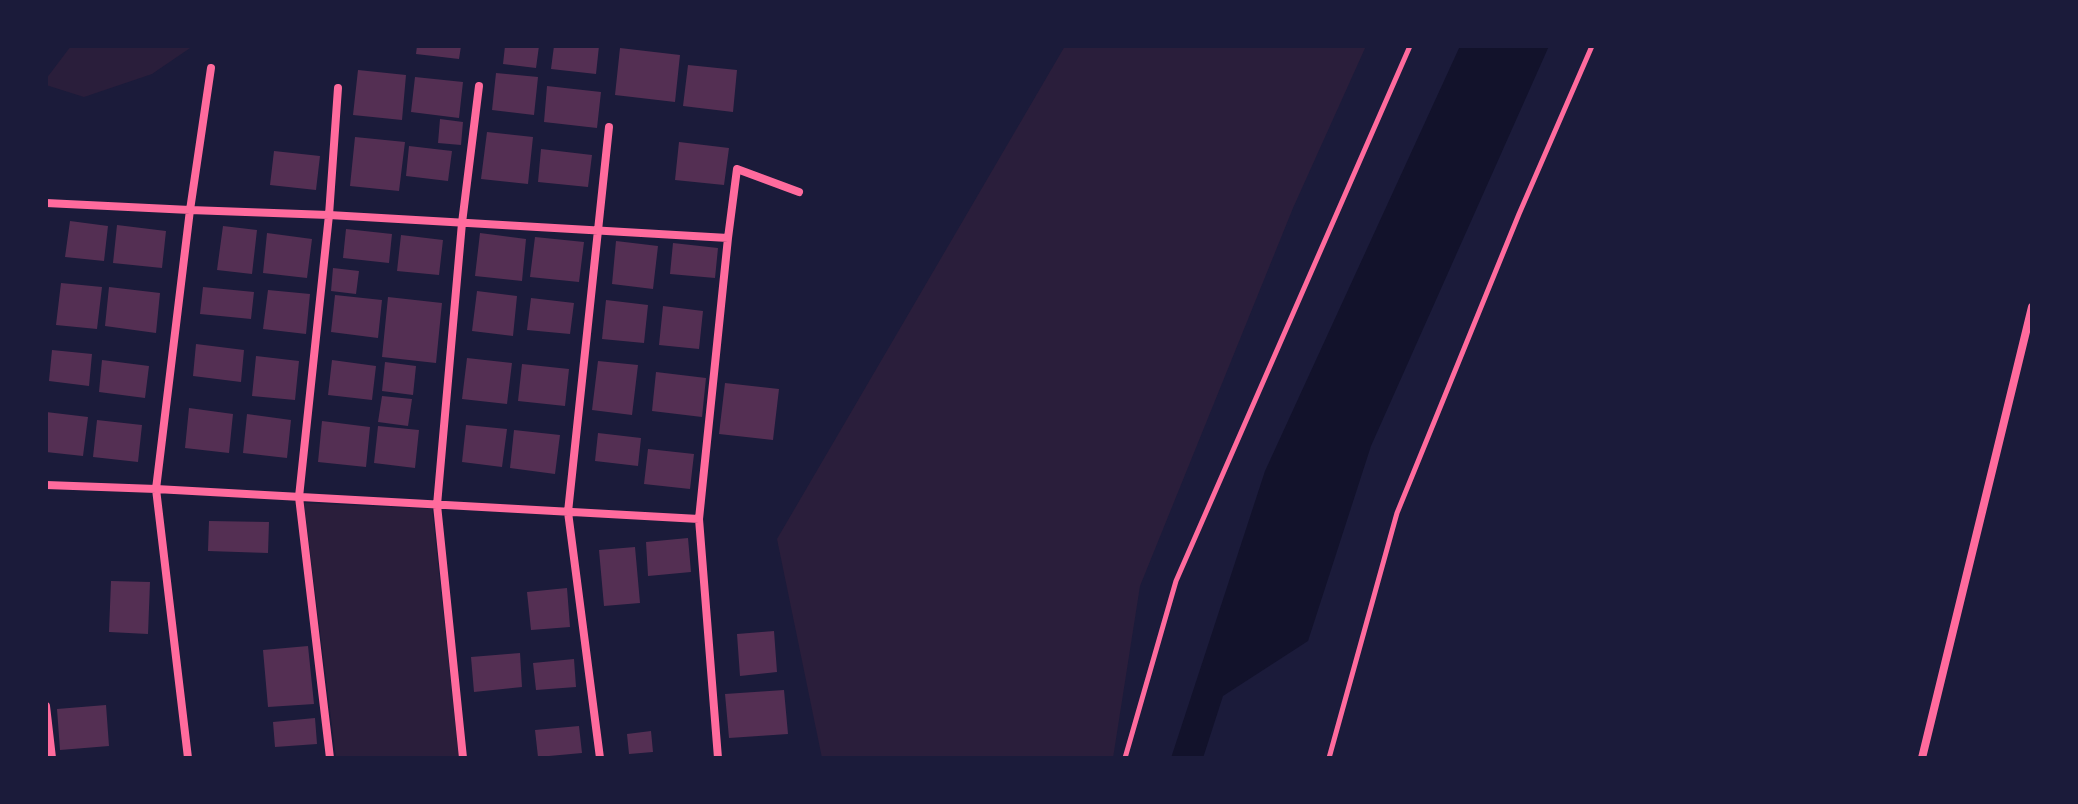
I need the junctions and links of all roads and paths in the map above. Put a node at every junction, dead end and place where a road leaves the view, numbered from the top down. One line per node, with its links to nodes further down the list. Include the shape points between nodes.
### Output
1 (1410, 46): 28 (path, via 1176,581)
2 (1592, 46): 29 (path, via 1397,513)
3 (211, 68): 9 (street)
4 (479, 86): 11 (street)
5 (338, 88): 10 (street)
6 (609, 127): 12 (street)
7 (799, 192): 13 (street, via 737,169)
8 (46, 203): 9 (street)
9 (190, 210): 10 (street); 16 (street)
10 (329, 215): 11 (street); 17 (street)
11 (462, 223): 12 (street); 18 (street)
12 (599, 230): 13 (street); 19 (street)
13 (728, 238): 20 (street)
14 (2032, 307): 30 (street)
15 (46, 485): 16 (street)
16 (156, 489): 17 (street); 23 (street)
17 (299, 497): 18 (street); 24 (street)
18 (437, 505): 19 (street); 25 (street)
19 (568, 512): 20 (street); 26 (street)
20 (699, 519): 27 (street)
21 (46, 706): 22 (street)
22 (52, 758)
23 (188, 758)
24 (330, 758)
25 (463, 758)
26 (600, 758)
27 (718, 758)
28 (1125, 758)
29 (1329, 758)
30 (1922, 758)

